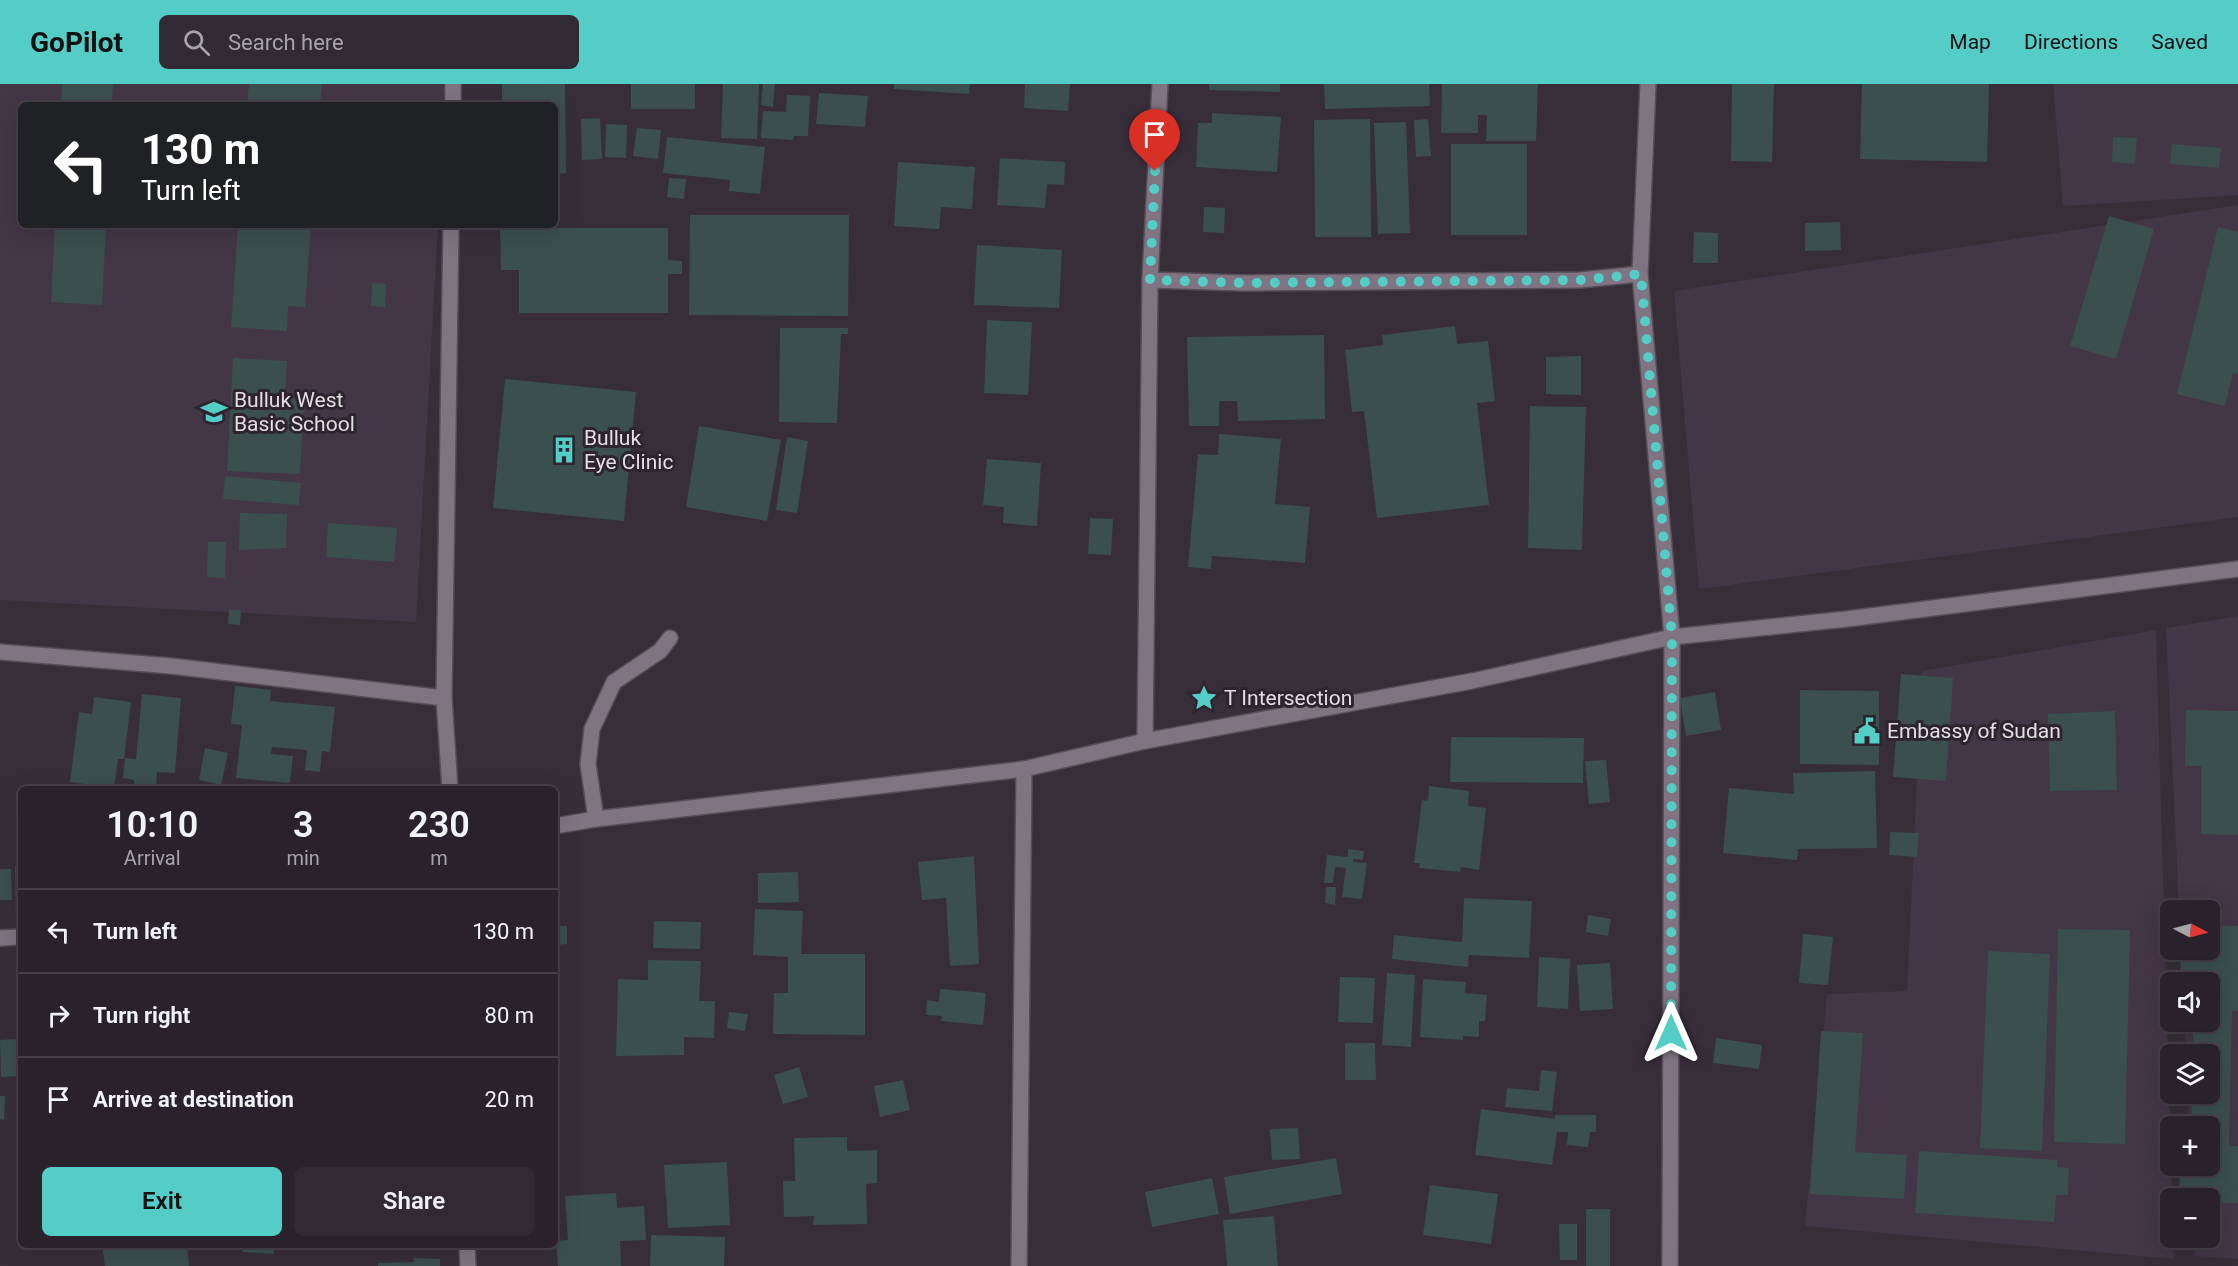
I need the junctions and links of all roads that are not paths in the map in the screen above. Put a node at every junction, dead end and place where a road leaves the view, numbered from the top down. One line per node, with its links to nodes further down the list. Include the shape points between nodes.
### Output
1 (453, 84): 4 (street)
2 (1160, 84): 7 (street)
3 (1648, 84): 6 (street)
4 (453, 102)
5 (451, 228): 12 (street)
6 (1641, 274): 7 (street, via 1580,280); 9 (street)
7 (1150, 280): 13 (street)
8 (2238, 569): 9 (street, via 1847,619)
9 (1672, 637): 13 (street, via 1472,681); 23 (street)
10 (669, 638): 16 (street, via 660,651 614,682 592,729 588,764)
11 (0, 652): 12 (street, via 171,666)
12 (444, 698): 15 (street)
13 (1145, 741): 14 (street)
14 (1024, 769): 16 (street); 22 (street)
15 (450, 786)
16 (596, 819): 17 (street)
17 (558, 825)
18 (18, 937): 19 (street)
19 (0, 938)
20 (467, 1248): 21 (street)
21 (468, 1266)
22 (1019, 1266)
23 (1670, 1266)

